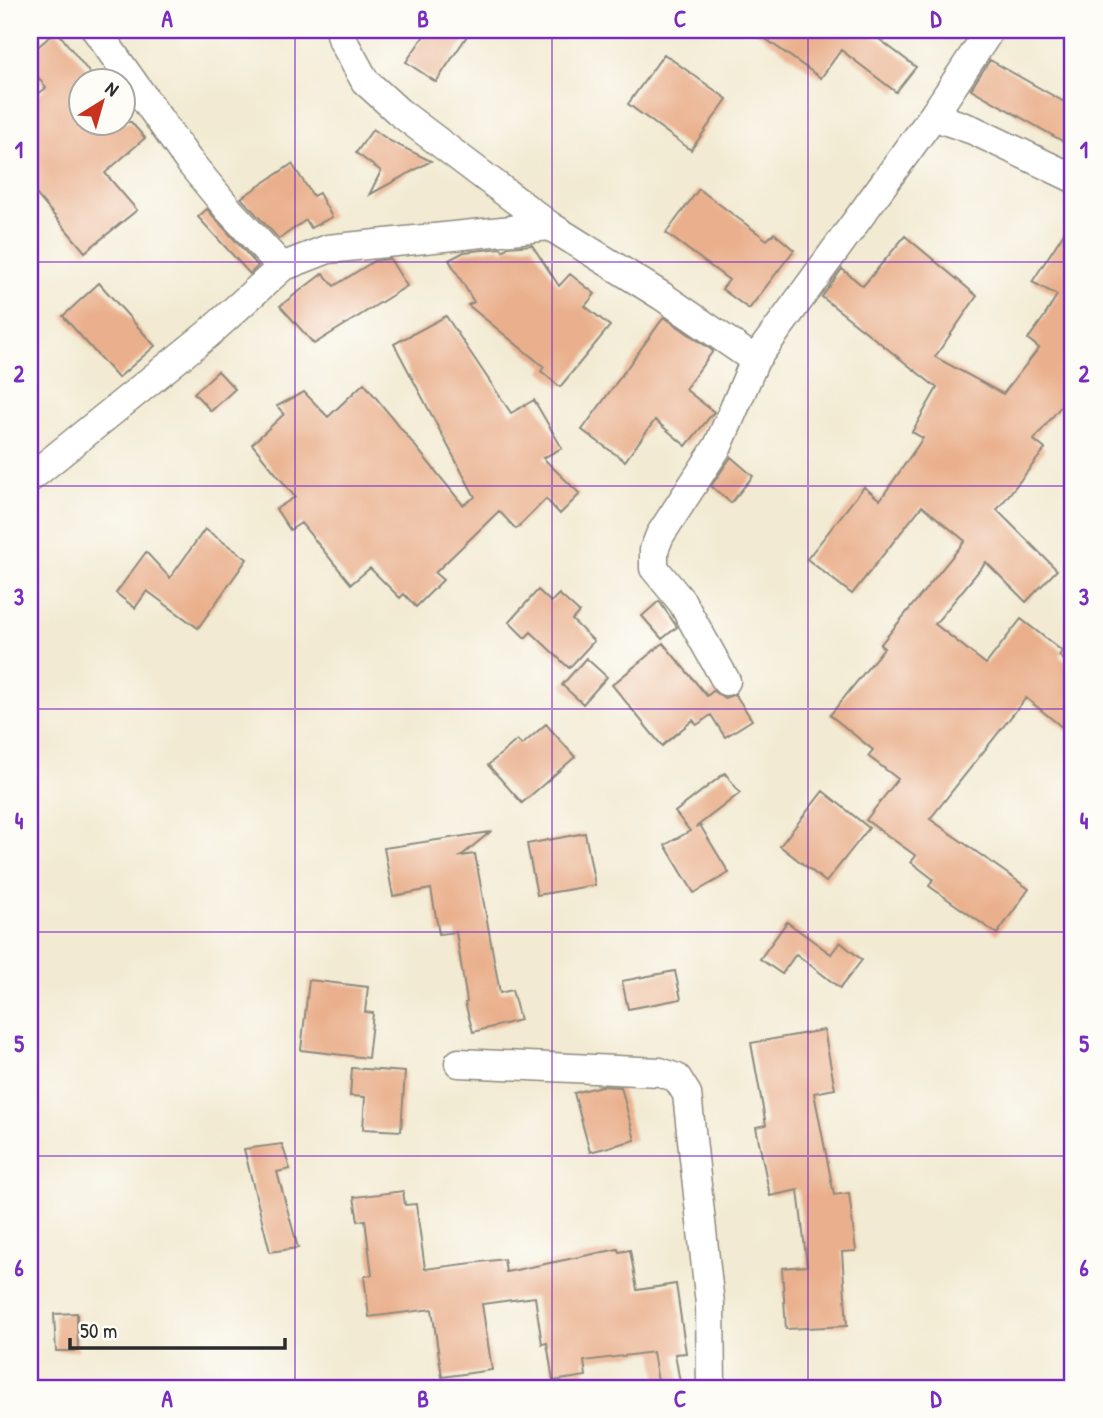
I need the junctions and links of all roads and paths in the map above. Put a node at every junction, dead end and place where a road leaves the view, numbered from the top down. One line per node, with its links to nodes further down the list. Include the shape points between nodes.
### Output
1 (96, 30): 7 (street, via 188,160)
2 (340, 30): 6 (street, via 365,81)
3 (990, 30): 4 (street)
4 (933, 116): 5 (street); 8 (street)
5 (1073, 178)
6 (550, 226): 7 (street, via 328,249); 8 (street)
7 (282, 267): 9 (street, via 208,334)
8 (755, 360): 10 (street, via 718,446 654,550 654,568 682,602)
9 (30, 478)
10 (726, 681)
11 (459, 1063): 12 (street, via 660,1072 677,1078 687,1094 706,1264)
12 (711, 1388)

